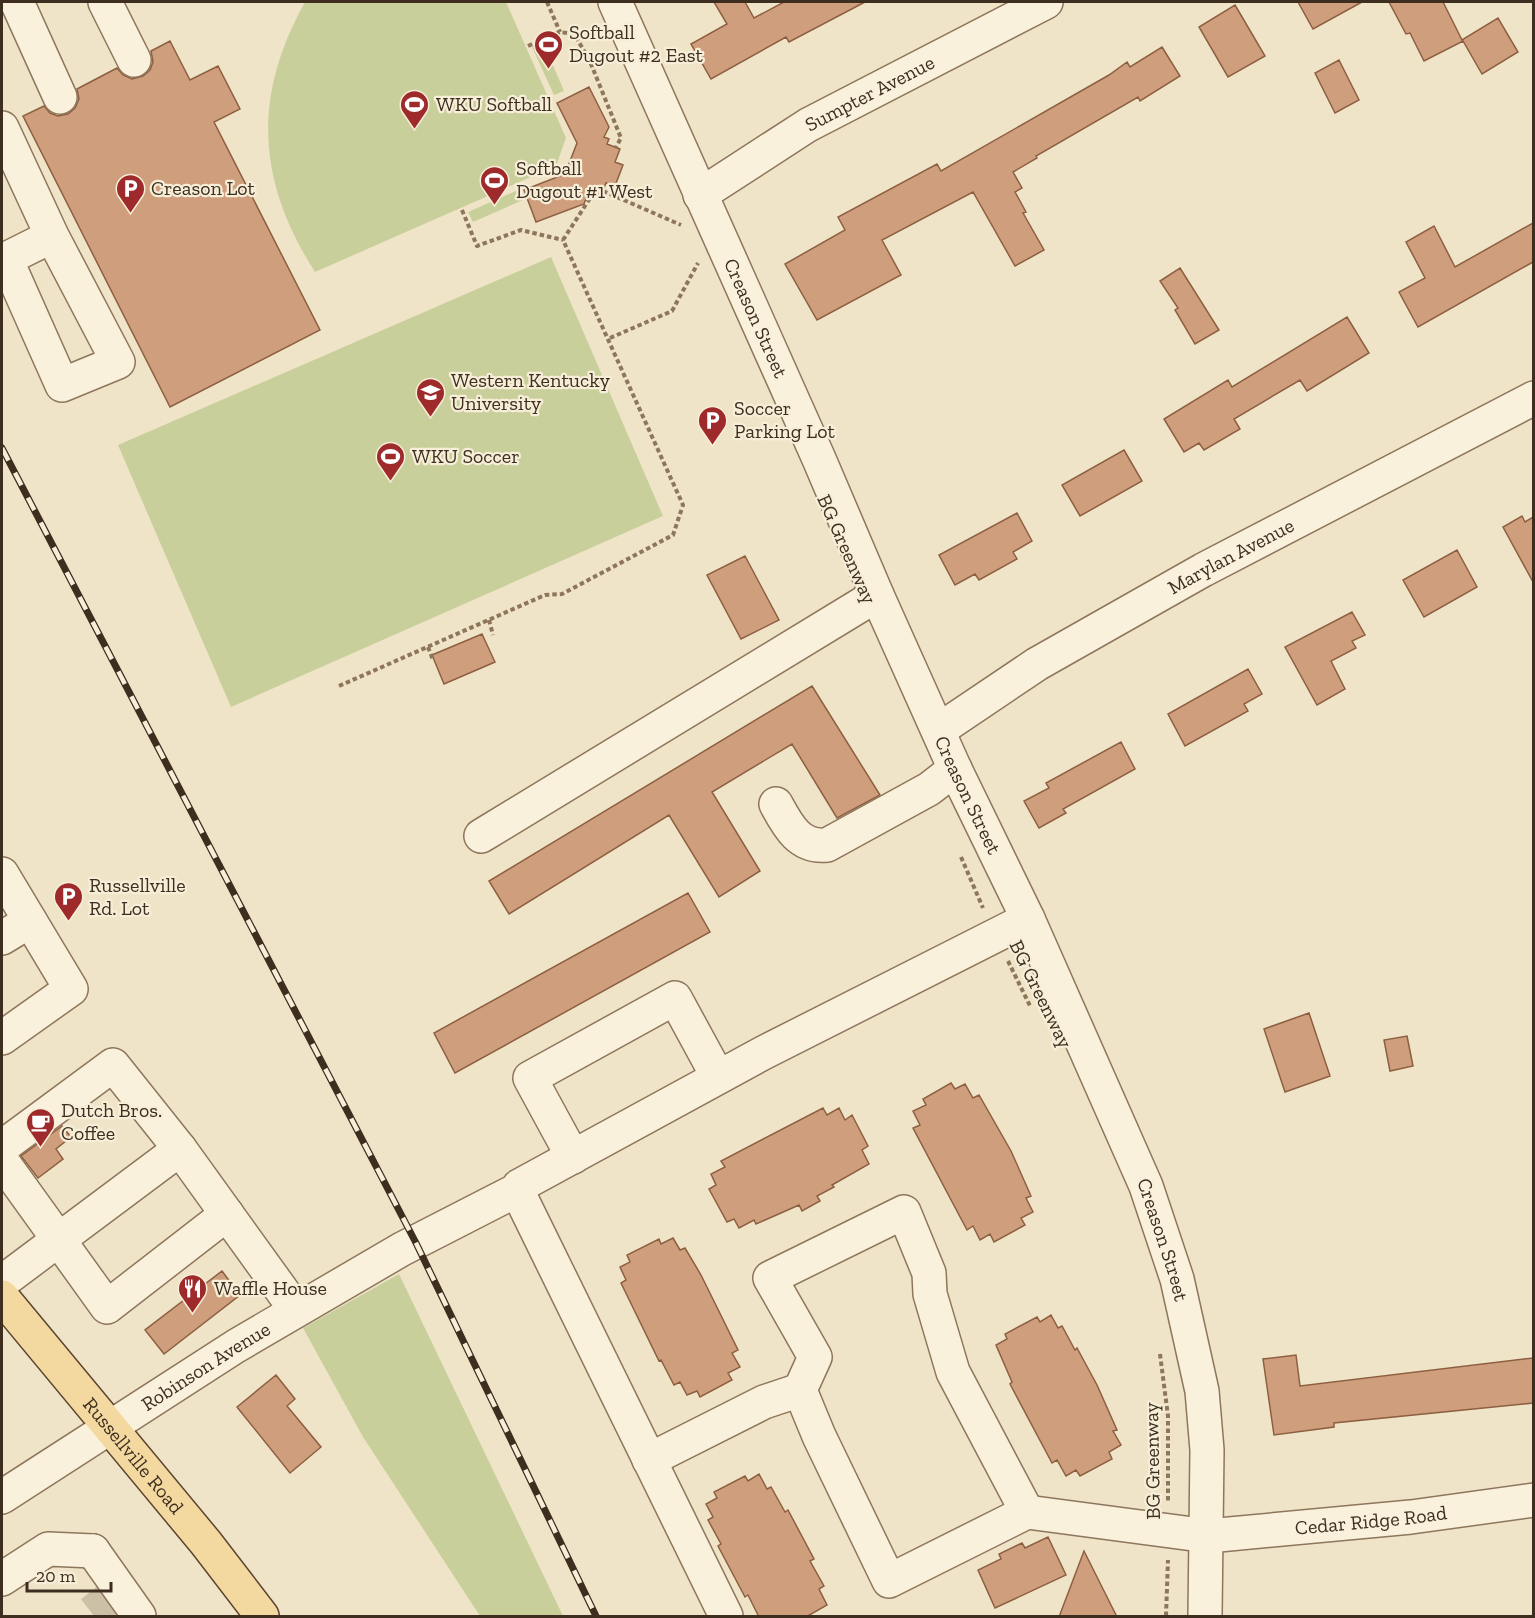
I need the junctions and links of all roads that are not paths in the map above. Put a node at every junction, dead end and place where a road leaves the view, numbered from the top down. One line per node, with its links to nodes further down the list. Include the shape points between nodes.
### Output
1 (17, 2): 6 (street)
2 (105, 2): 5 (street)
3 (615, 2): 8 (street, Creason Street)
4 (1046, 2): 8 (street, Sumpter Avenue, via 808,125)
5 (134, 60)
6 (60, 97)
7 (2, 128): 9 (street)
8 (700, 195): 11 (street, Creason Street)
9 (52, 236)
10 (1533, 398): 12 (street, Marylan Avenue, via 1203,570 1037,664)
11 (877, 595): 12 (street, Creason Street); 15 (street)
12 (939, 730): 13 (street, Creason Street)
13 (955, 769): 14 (street, via 929,789 827,845 808,844 796,836); 17 (street, Creason Street)
14 (776, 804)
15 (481, 836)
16 (2, 874): 18 (street)
17 (1028, 918): 21 (street, Robinson Avenue); 38 (street, Creason Street, via 1146,1186 1177,1279 1202,1391)
18 (30, 921): 19 (street); 20 (street, via 71,989)
19 (2, 938)
20 (2, 1038)
21 (718, 1077): 24 (street, Robinson Avenue); 24 (street, via 675,998 530,1078)
22 (2, 1147): 23 (street, via 112,1065)
23 (180, 1149): 27 (street); 28 (street)
24 (573, 1157): 26 (street, Robinson Avenue)
25 (2, 1161): 28 (street)
26 (517, 1190): 31 (street, Robinson Avenue); 34 (street)
27 (227, 1214): 28 (street, via 107,1306); 31 (street)
28 (58, 1239): 29 (street)
29 (2, 1282)
30 (2, 1297): 33 (main road, Russellville Road)
31 (296, 1310): 33 (street, Robinson Avenue)
32 (800, 1390): 34 (street, via 764,1402); 37 (street, via 889,1581); 37 (street, via 816,1357 770,1278 904,1212 929,1273 930,1294 953,1372)
33 (110, 1427): 35 (street, Robinson Avenue); 43 (main road, Russellville Road)
34 (649, 1460): 44 (street)
35 (2, 1497)
36 (1533, 1500): 38 (street, Cedar Ridge Road, via 1412,1517)
37 (1027, 1512): 38 (street, Cedar Ridge Road)
38 (1208, 1536): 45 (street, Creason Street)
39 (93, 1551): 40 (street, via 48,1549); 41 (street); 42 (street)
40 (2, 1579)
41 (94, 1589)
42 (139, 1617)
43 (262, 1617)
44 (726, 1617)
45 (1205, 1617)

